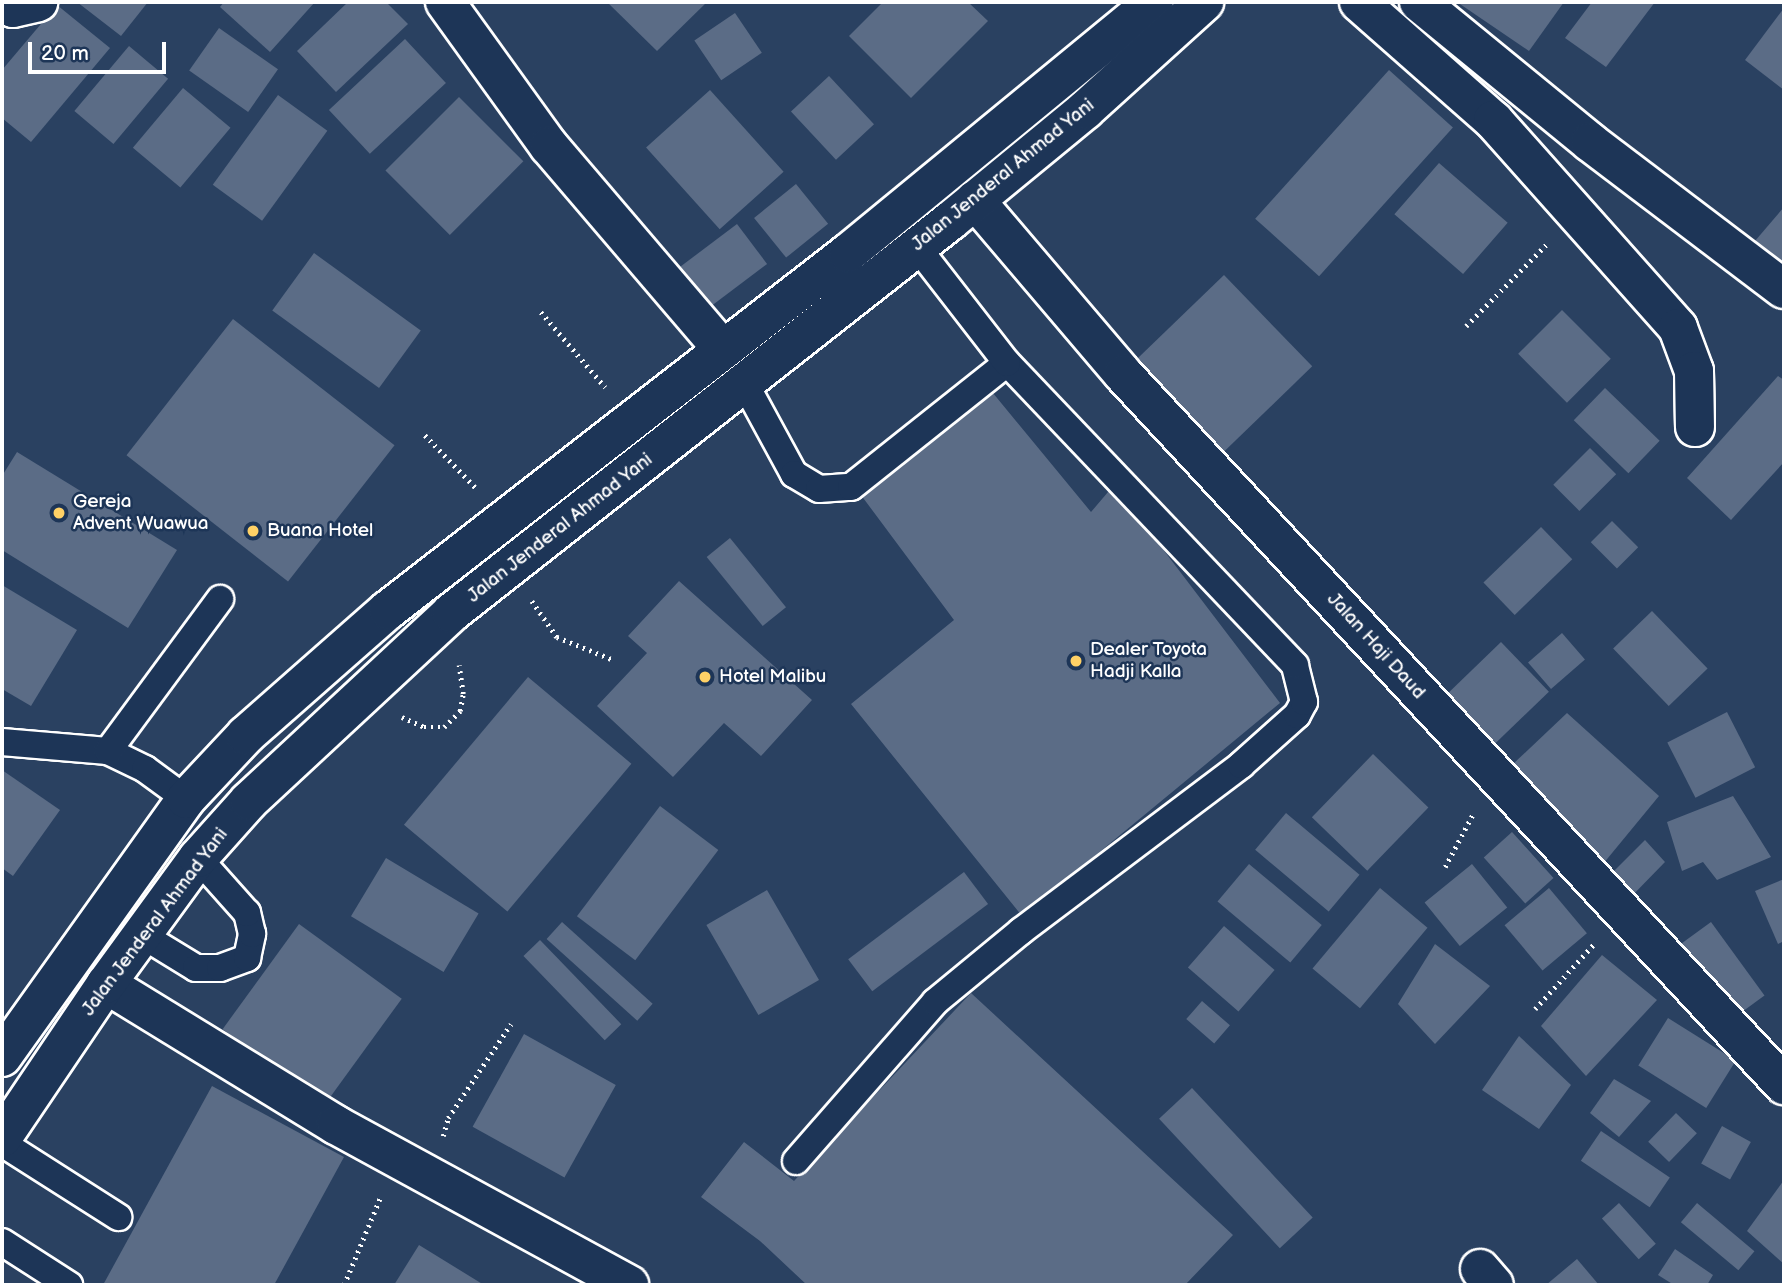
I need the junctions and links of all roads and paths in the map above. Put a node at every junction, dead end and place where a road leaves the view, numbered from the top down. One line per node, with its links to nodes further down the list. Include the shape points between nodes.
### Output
1 (38, 2): 7 (main road, via 13,8)
2 (445, 2): 15 (main road, via 549,146)
3 (1154, 2): 11 (main road, Jalan Jenderal Ahmad Yani)
4 (1204, 2): 8 (main road, Jalan Jenderal Ahmad Yani, via 1085,110)
5 (1359, 2): 9 (main road, via 1493,120)
6 (1419, 2): 12 (main road, via 1590,142)
7 (2, 3)
8 (975, 200): 10 (main road, Jalan Jenderal Ahmad Yani); 27 (main road, Jalan Haji Daud, via 1123,374)
9 (1577, 215): 14 (path); 19 (main road, via 1678,328 1694,371)
10 (917, 247): 11 (main road, Jalan Jenderal Ahmad Yani); 16 (lane)
11 (860, 267): 15 (main road, Jalan Jenderal Ahmad Yani); 17 (main road, Jalan Jenderal Ahmad Yani)
12 (1784, 289)
13 (541, 312): 18 (path)
14 (1466, 326)
15 (723, 350): 18 (main road, Jalan Jenderal Ahmad Yani)
16 (1007, 363): 17 (lane, via 851,486 819,489 794,474); 40 (lane, via 1296,665 1304,702 1297,715 1241,765 935,1002)
17 (744, 382): 22 (main road, Jalan Jenderal Ahmad Yani)
18 (635, 418): 21 (main road, Jalan Jenderal Ahmad Yani)
19 (1695, 427)
20 (425, 435): 21 (path)
21 (505, 519): 28 (main road, Jalan Jenderal Ahmad Yani, via 378,619 246,735)
22 (510, 569): 24 (path, via 556,637); 29 (main road, Jalan Jenderal Ahmad Yani, via 451,613 249,801)
23 (220, 599): 26 (lane)
24 (614, 660)
25 (2, 742): 26 (lane)
26 (108, 751): 28 (lane, via 145,769)
27 (1493, 776): 30 (path); 31 (main road, Jalan Haji Daud)
28 (186, 799): 36 (main road, Jalan Jenderal Ahmad Yani)
29 (198, 858): 32 (main road, Jalan Jenderal Ahmad Yani); 32 (lane, via 247,913 252,934 247,958 220,968 196,968)
30 (1444, 867)
31 (1623, 912): 34 (path); 37 (main road, Jalan Haji Daud)
32 (142, 935): 33 (main road, Jalan Jenderal Ahmad Yani)
33 (106, 984): 38 (main road, Jalan Jenderal Ahmad Yani); 39 (main road)
34 (1535, 1009)
35 (512, 1024): 41 (path, via 448,1118)
36 (7, 1036)
37 (1784, 1085)
38 (2, 1141): 42 (lane)
39 (396, 1158): 41 (main road); 45 (path)
40 (796, 1161)
41 (430, 1177): 46 (main road)
42 (118, 1217)
43 (2, 1241): 44 (lane)
44 (69, 1285)
45 (344, 1285)
46 (629, 1285)

